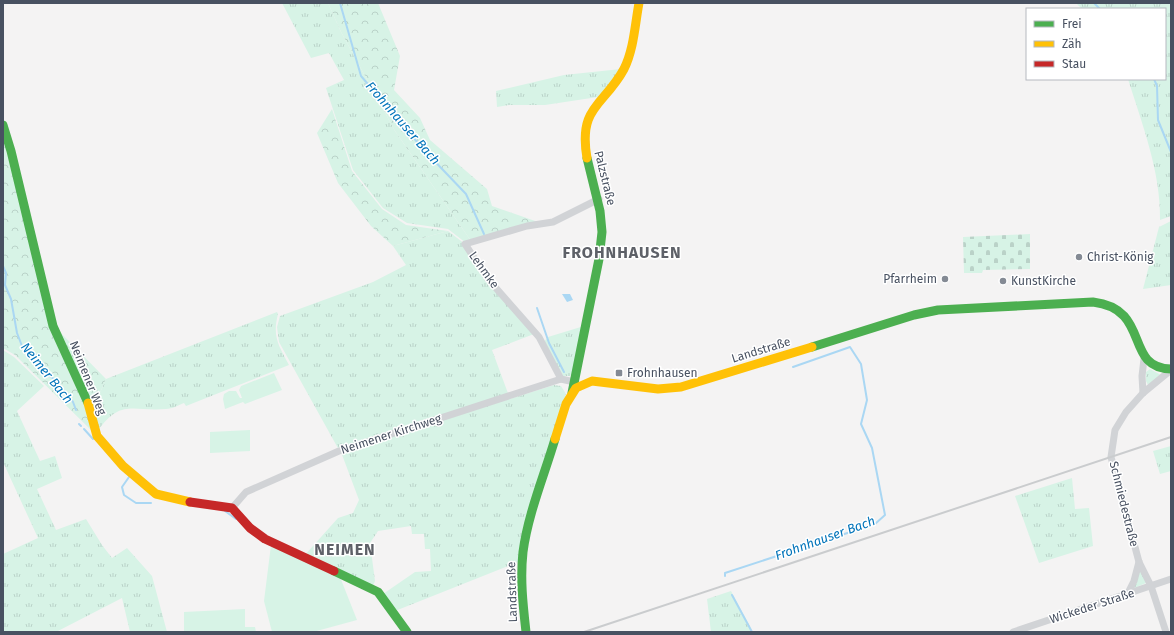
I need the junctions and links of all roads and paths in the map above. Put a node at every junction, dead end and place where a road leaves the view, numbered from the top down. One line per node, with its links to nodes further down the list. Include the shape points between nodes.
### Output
1 (639, 3): 3 (street, Palzstraße, via 624,68 594,106 586,125 585,148)
2 (3, 125): 12 (street, Neimener Weg, via 54,326 89,406 97,436 123,466 156,494 177,500)
3 (599, 199): 5 (street, Palzstraße, via 602,225 598,267); 7 (street, Lehmke, via 553,222 527,226 466,244 488,279 540,337)
4 (1144, 359): 6 (street, via 1158,368); 8 (street, Landstraße, via 1134,330 1123,313 1105,304 1093,302 952,309 914,315 675,388 658,389); 10 (street)
5 (579, 363): 8 (street); 9 (street, Palzstraße)
6 (1171, 369): 10 (street, Schmiedestraße)
7 (561, 380): 9 (street); 12 (street, Neimener Kirchweg, via 339,451 246,492)
8 (592, 380): 11 (street, via 582,384)
9 (574, 382): 11 (street, Palzstraße)
10 (1143, 392): 13 (street, Schmiedestraße, via 1115,430 1111,457)
11 (572, 393): 18 (street, Landstraße, via 566,404 528,527 521,569)
12 (232, 508): 17 (street, via 250,528 265,539 378,592)
13 (1139, 562): 15 (street, Schmiedestraße); 16 (street)
14 (1171, 579): 15 (street, Wickeder Straße)
15 (1151, 586): 16 (street, Wickeder Straße); 20 (street, Schmiedestraße)
16 (1127, 595): 19 (street, Wickeder Straße)
17 (407, 632)
18 (526, 632)
19 (1013, 632)
20 (1166, 632)

